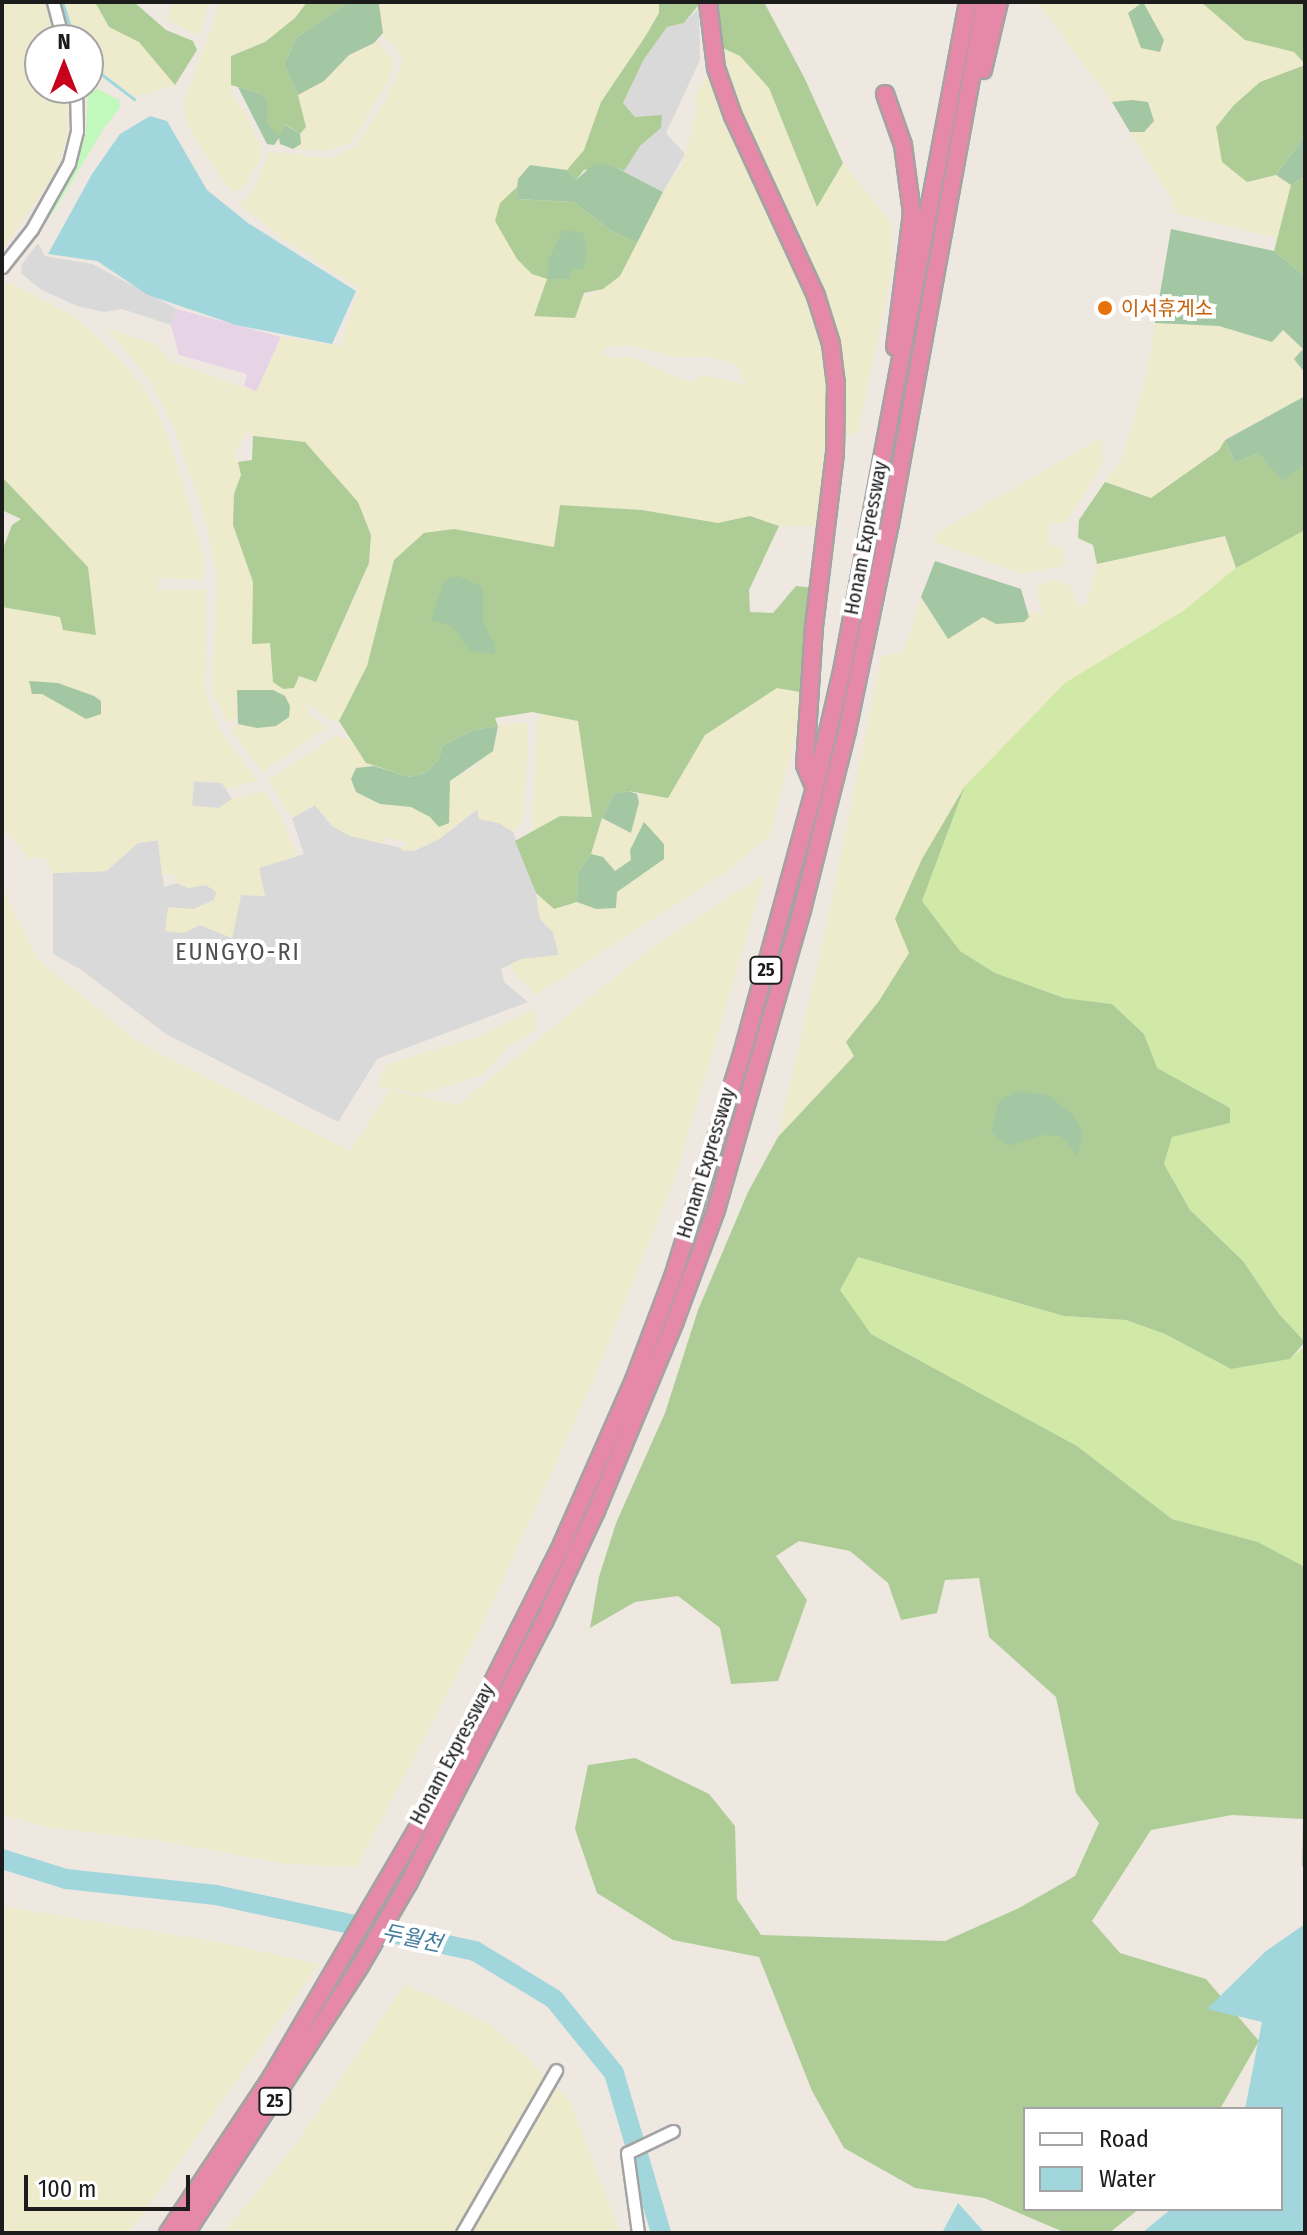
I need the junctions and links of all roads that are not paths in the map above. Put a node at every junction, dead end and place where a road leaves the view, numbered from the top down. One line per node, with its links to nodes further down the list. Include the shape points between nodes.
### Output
1 (53, 2): 6 (street)
2 (708, 2): 12 (highway, via 724,92 816,296 832,357 835,453 814,626 805,765)
3 (968, 2): 11 (highway, Honam Expressway / 25)
4 (985, 2): 9 (highway, Honam Expressway / 25)
5 (999, 2): 9 (highway)
6 (59, 24)
7 (885, 94): 11 (highway, via 903,145 912,213 895,327)
8 (76, 104): 10 (street, via 69,163 32,229)
9 (958, 164): 16 (highway, Honam Expressway / 25, via 847,731 716,1210 675,1321 544,1622 409,1882)
10 (2, 267)
11 (896, 379): 12 (highway, Honam Expressway / 25)
12 (815, 788): 15 (highway, Honam Expressway / 25, via 742,1054 673,1277 634,1380 527,1620 388,1881 271,2078)
13 (556, 2070): 17 (street)
14 (673, 2131): 18 (street, via 627,2153)
15 (168, 2233)
16 (186, 2233)
17 (462, 2233)
18 (638, 2233)

